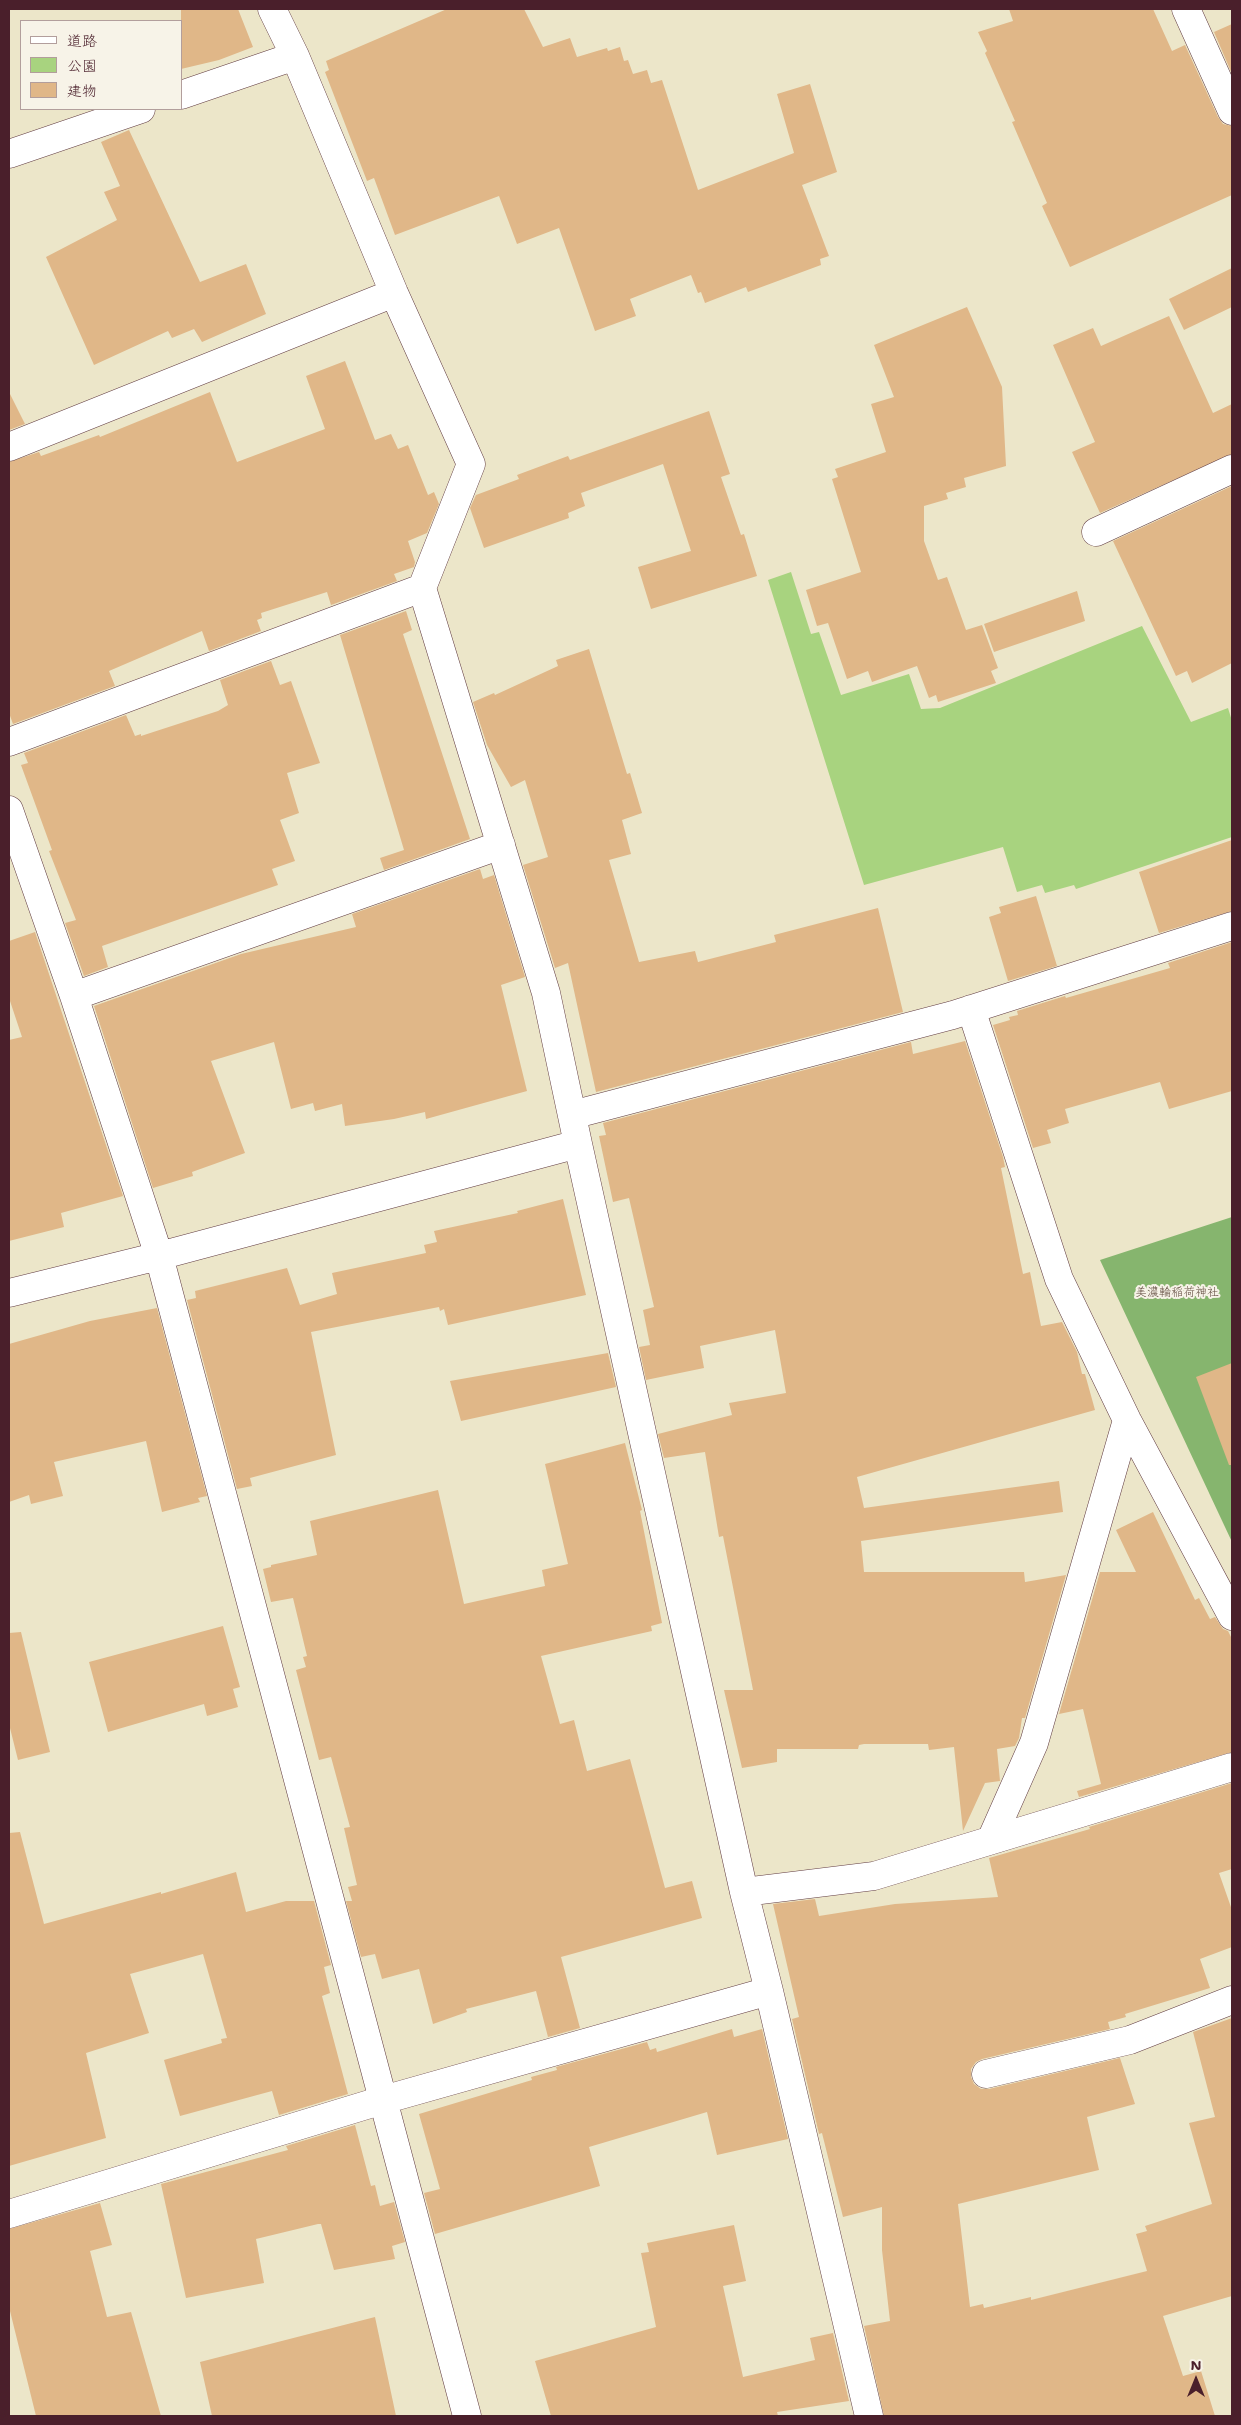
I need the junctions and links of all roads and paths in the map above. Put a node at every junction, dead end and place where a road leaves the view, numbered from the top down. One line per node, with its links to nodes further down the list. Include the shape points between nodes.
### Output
1 (272, 9): 3 (street)
2 (1186, 9): 6 (street)
3 (294, 56): 4 (street); 8 (street)
4 (182, 95)
5 (138, 110): 7 (street)
6 (1232, 111)
7 (9, 154)
8 (394, 293): 9 (street); 12 (street, via 471,464)
9 (9, 447)
10 (1232, 469): 11 (street)
11 (1096, 532)
12 (422, 588): 13 (street); 15 (street)
13 (9, 742)
14 (9, 810): 17 (street)
15 (501, 845): 17 (street); 19 (street, via 546,993)
16 (1232, 926): 18 (street)
17 (74, 996): 21 (street)
18 (971, 1009): 19 (street); 23 (street, via 1059,1279)
19 (572, 1116): 20 (street)
20 (578, 1144): 21 (street); 27 (street)
21 (159, 1256): 22 (street); 31 (street)
22 (9, 1293)
23 (1127, 1420): 24 (street); 26 (street, via 1034,1743)
24 (1232, 1616)
25 (1232, 1767): 26 (street)
26 (991, 1840): 27 (street, via 874,1876)
27 (744, 1892): 28 (street)
28 (769, 1991): 31 (street); 34 (street)
29 (1232, 2000): 30 (street, via 1130,2040)
30 (986, 2074)
31 (383, 2100): 32 (street); 33 (street)
32 (9, 2214)
33 (466, 2416)
34 (869, 2416)

